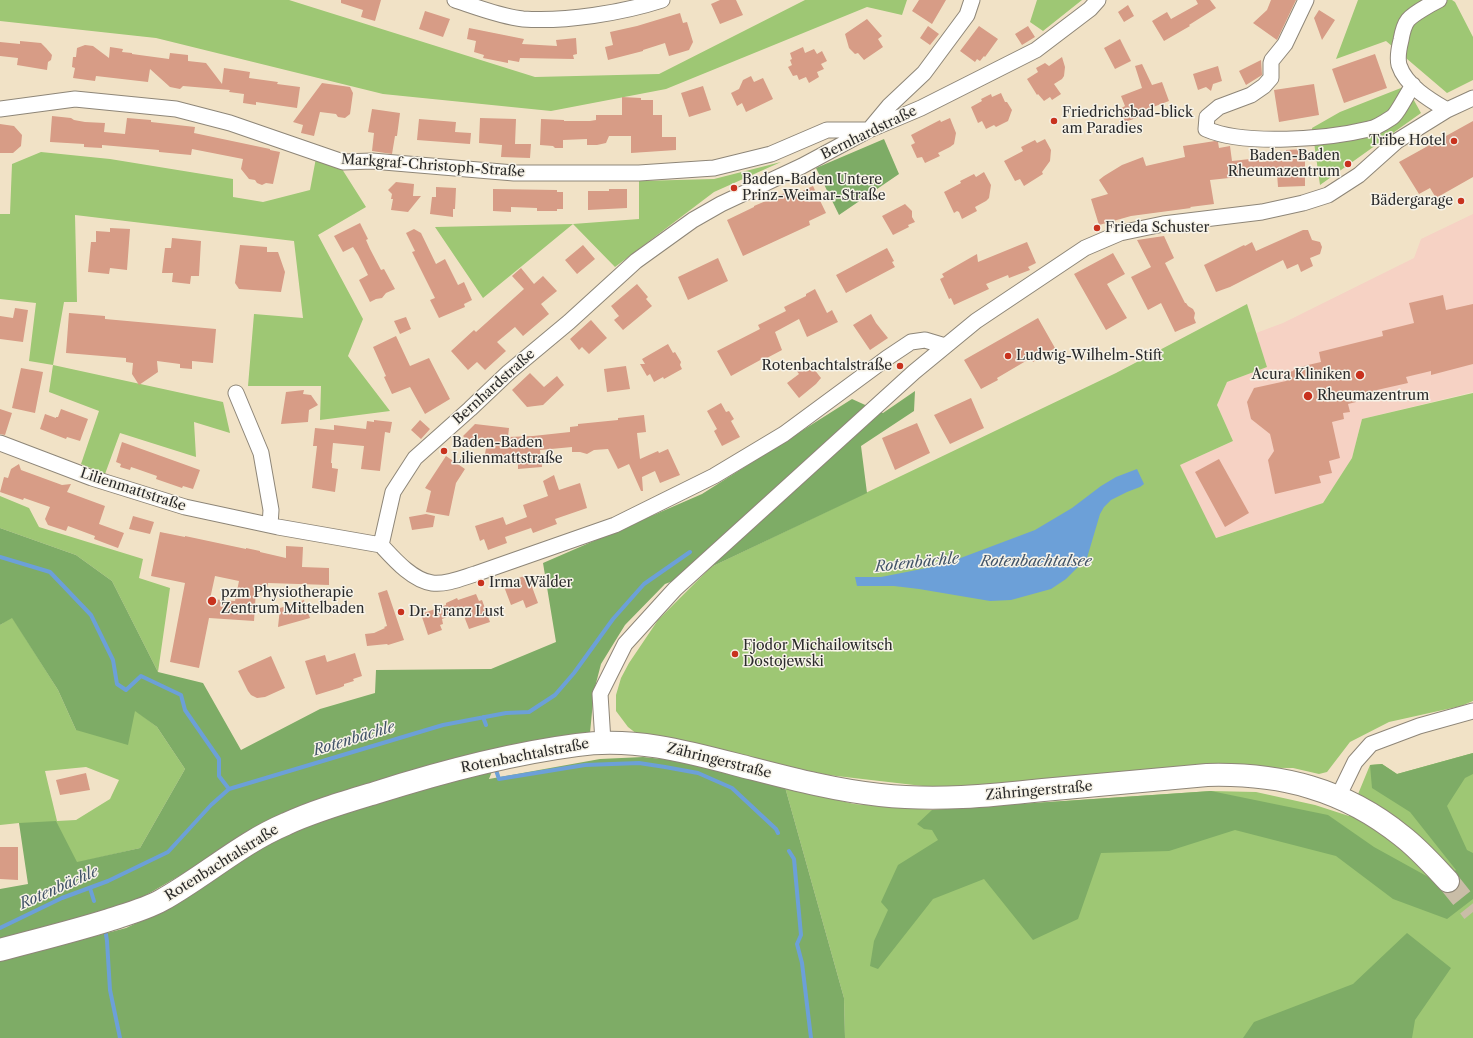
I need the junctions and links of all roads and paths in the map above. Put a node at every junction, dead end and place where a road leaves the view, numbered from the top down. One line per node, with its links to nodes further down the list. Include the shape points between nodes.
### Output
1 (455, 0): 2 (street, via 482,10 522,19 563,19 622,11)
2 (662, 0)
3 (972, 0): 11 (street, via 967,15 924,73 889,106)
4 (1098, 0): 11 (street, Bernhardstraße, via 1036,50 921,108)
5 (1306, 0): 7 (street, via 1285,44 1272,60 1271,78 1251,95 1219,107 1207,117 1206,128 1216,133 1265,139 1317,138 1371,129 1393,117)
6 (1438, 0): 7 (street, via 1408,20 1402,36 1398,50 1399,64)
7 (1413, 85): 10 (street)
8 (1473, 98): 10 (street, Rotenbachtalstraße)
9 (0, 109): 11 (street, Markgraf-Christoph-Straße, via 75,99 168,108 230,124 343,162 372,161 514,173 639,173 714,168 771,154 827,130)
10 (1447, 110): 12 (street, Rotenbachtalstraße, via 1397,141 1359,175 1328,195 1303,204 1262,212 1163,224 1120,233 1086,248 976,321)
11 (869, 130): 16 (street, Bernhardstraße, via 693,220 636,262 415,458 393,492)
12 (945, 346): 16 (street, via 925,340 911,342 784,434 714,476 615,525 475,574 453,581 433,583 406,570); 18 (street, Rotenbachtalstraße, via 675,589 625,644 600,694)
13 (236, 392): 15 (street, via 261,453 271,510)
14 (0, 443): 15 (street, Lilienmattstraße, via 92,478 185,507)
15 (270, 525): 16 (street, Lilienmattstraße)
16 (380, 545)
17 (1473, 711): 19 (street, via 1419,726 1371,744 1355,762)
18 (603, 742): 19 (main road, Zähringerstraße, via 657,746 810,783 910,798 968,798 1233,774 1286,780); 21 (main road, Rotenbachtalstraße, via 578,744 450,770 318,810 250,842 161,900 134,912)
19 (1338, 797): 20 (main road, Zähringerstraße, via 1380,819 1403,836)
20 (1448, 881)
21 (0, 950)

